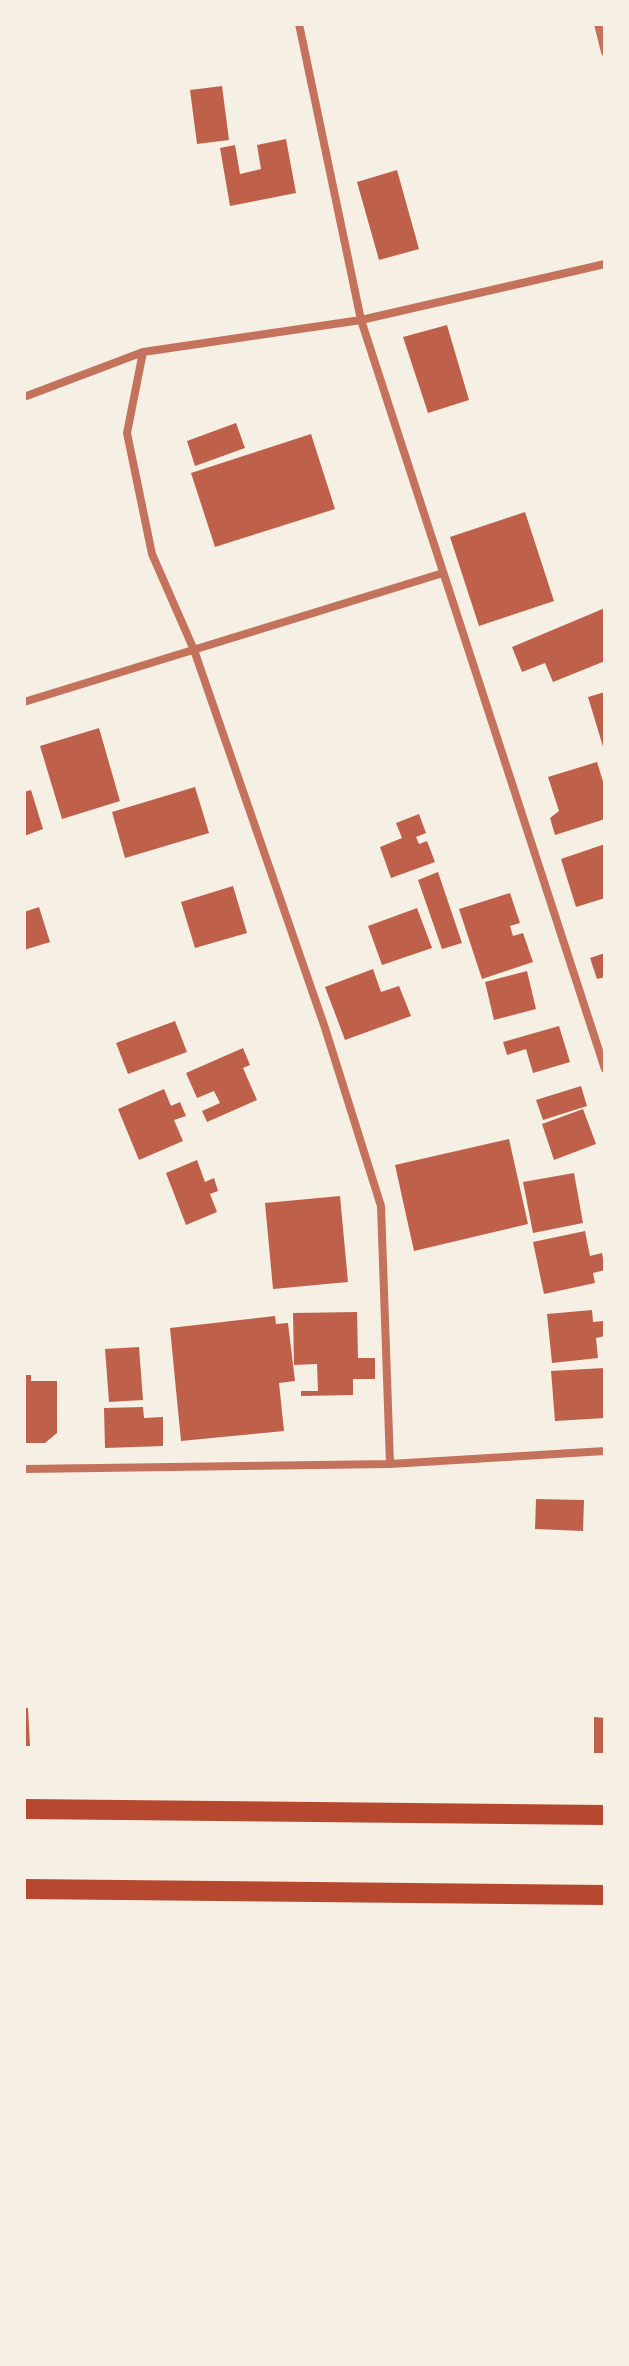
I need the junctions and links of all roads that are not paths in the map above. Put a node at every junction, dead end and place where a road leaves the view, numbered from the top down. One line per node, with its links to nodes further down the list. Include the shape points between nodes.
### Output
1 (299, 24): 5 (street)
2 (598, 24): 3 (street)
3 (605, 52)
4 (605, 264): 5 (street)
5 (361, 320): 6 (street); 8 (street)
6 (143, 352): 7 (street); 9 (street, via 127,433 152,554)
7 (24, 397)
8 (443, 573): 9 (street); 11 (street)
9 (194, 650): 10 (street); 13 (street, via 381,1206)
10 (24, 702)
11 (605, 1069)
12 (605, 1451): 13 (street)
13 (390, 1464): 14 (street)
14 (24, 1469)
15 (26, 1806): 16 (main road)
16 (605, 1815)
17 (24, 1889): 18 (main road)
18 (605, 1895)

